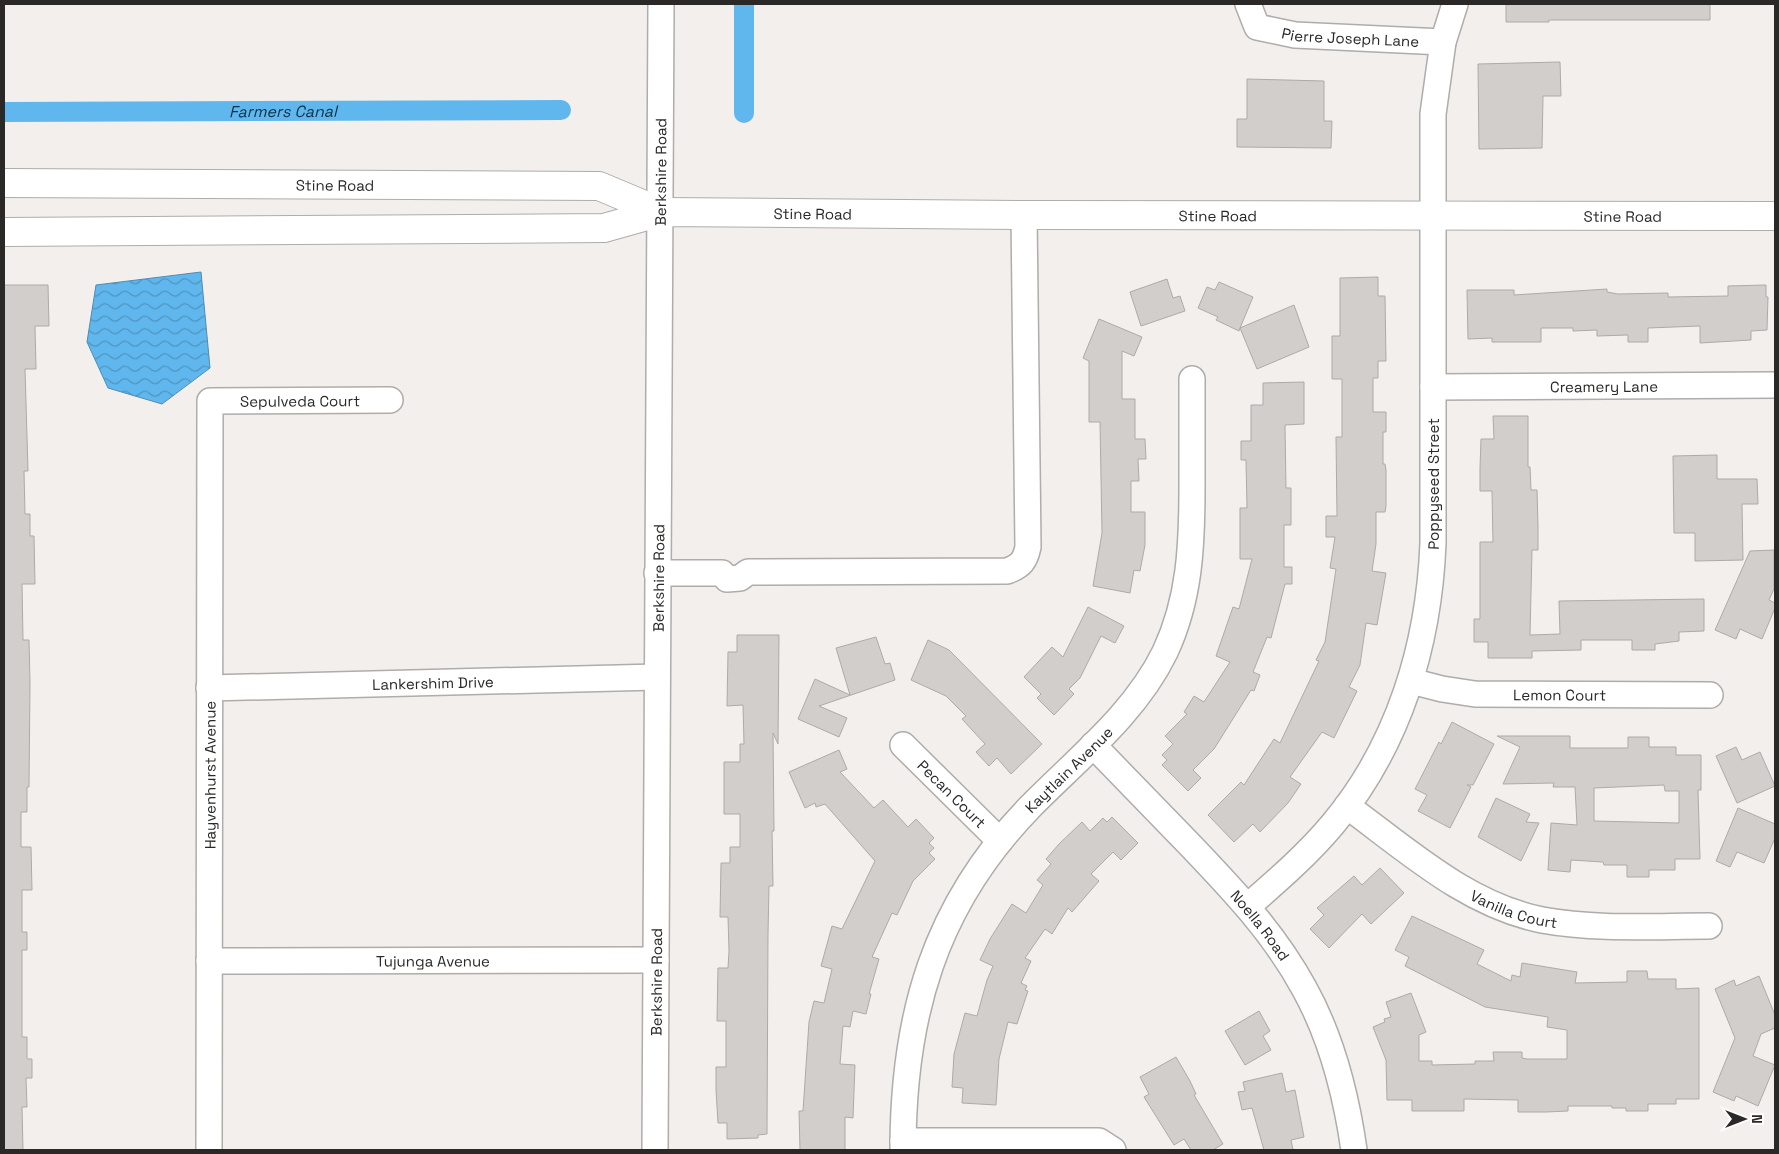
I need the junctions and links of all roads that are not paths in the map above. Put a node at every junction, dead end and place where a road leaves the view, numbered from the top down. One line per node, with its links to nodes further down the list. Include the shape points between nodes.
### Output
1 (661, 4): 6 (street, Berkshire Road)
2 (1248, 4): 4 (street, Pierre Joseph Lane, via 1257,27 1296,35)
3 (1455, 4): 4 (street, Poppyseed Street)
4 (1443, 42): 8 (street, Poppyseed Street, via 1433,114)
5 (4, 183): 6 (main road, Stine Road, via 599,186)
6 (661, 212): 7 (main road, Stine Road); 10 (main road, Stine Road, via 604,228); 16 (street, Berkshire Road)
7 (1024, 215): 8 (main road, Stine Road); 16 (street, via 1028,537 1025,560 1007,571 748,572 741,566 727,567 722,573)
8 (1433, 215): 9 (main road, Stine Road); 13 (street, Poppyseed Street)
9 (1775, 216)
10 (4, 232)
11 (1192, 379): 22 (street, Kaytlain Avenue, via 1192,550 1185,596 1165,653 1149,681)
12 (1775, 385): 13 (street, Creamery Lane)
13 (1433, 387): 18 (street, Poppyseed Street, via 1431,582 1425,628)
14 (390, 400): 15 (street, Sepulveda Court)
15 (210, 401): 19 (street, Hayvenhurst Avenue)
16 (657, 573): 17 (street, Berkshire Road)
17 (657, 677): 19 (street, Lankershim Drive); 27 (street, Berkshire Road)
18 (1411, 681): 20 (street, Lemon Court, via 1475,694); 23 (street, Poppyseed Street, via 1378,757)
19 (209, 688): 28 (street, Hayvenhurst Avenue)
20 (1710, 695)
21 (904, 745): 24 (street, Pecan Court)
22 (1093, 745): 24 (street, Kaytlain Avenue); 25 (street, Noella Road)
23 (1347, 806): 25 (street, Poppyseed Street, via 1302,858); 26 (street, Vanilla Court, via 1440,874 1501,907 1541,920 1578,925)
24 (1000, 841): 29 (street, Kaytlain Avenue, via 952,915 920,994 904,1085)
25 (1248, 906): 33 (street, Noella Road, via 1281,949 1324,1029 1337,1066)
26 (1709, 926)
27 (656, 960): 28 (street, Tujunga Avenue); 31 (street, Berkshire Road)
28 (209, 961): 30 (street, Hayvenhurst Avenue)
29 (902, 1145): 32 (street, via 1098,1141)
30 (209, 1150)
31 (654, 1150)
32 (1113, 1150)
33 (1354, 1150)

